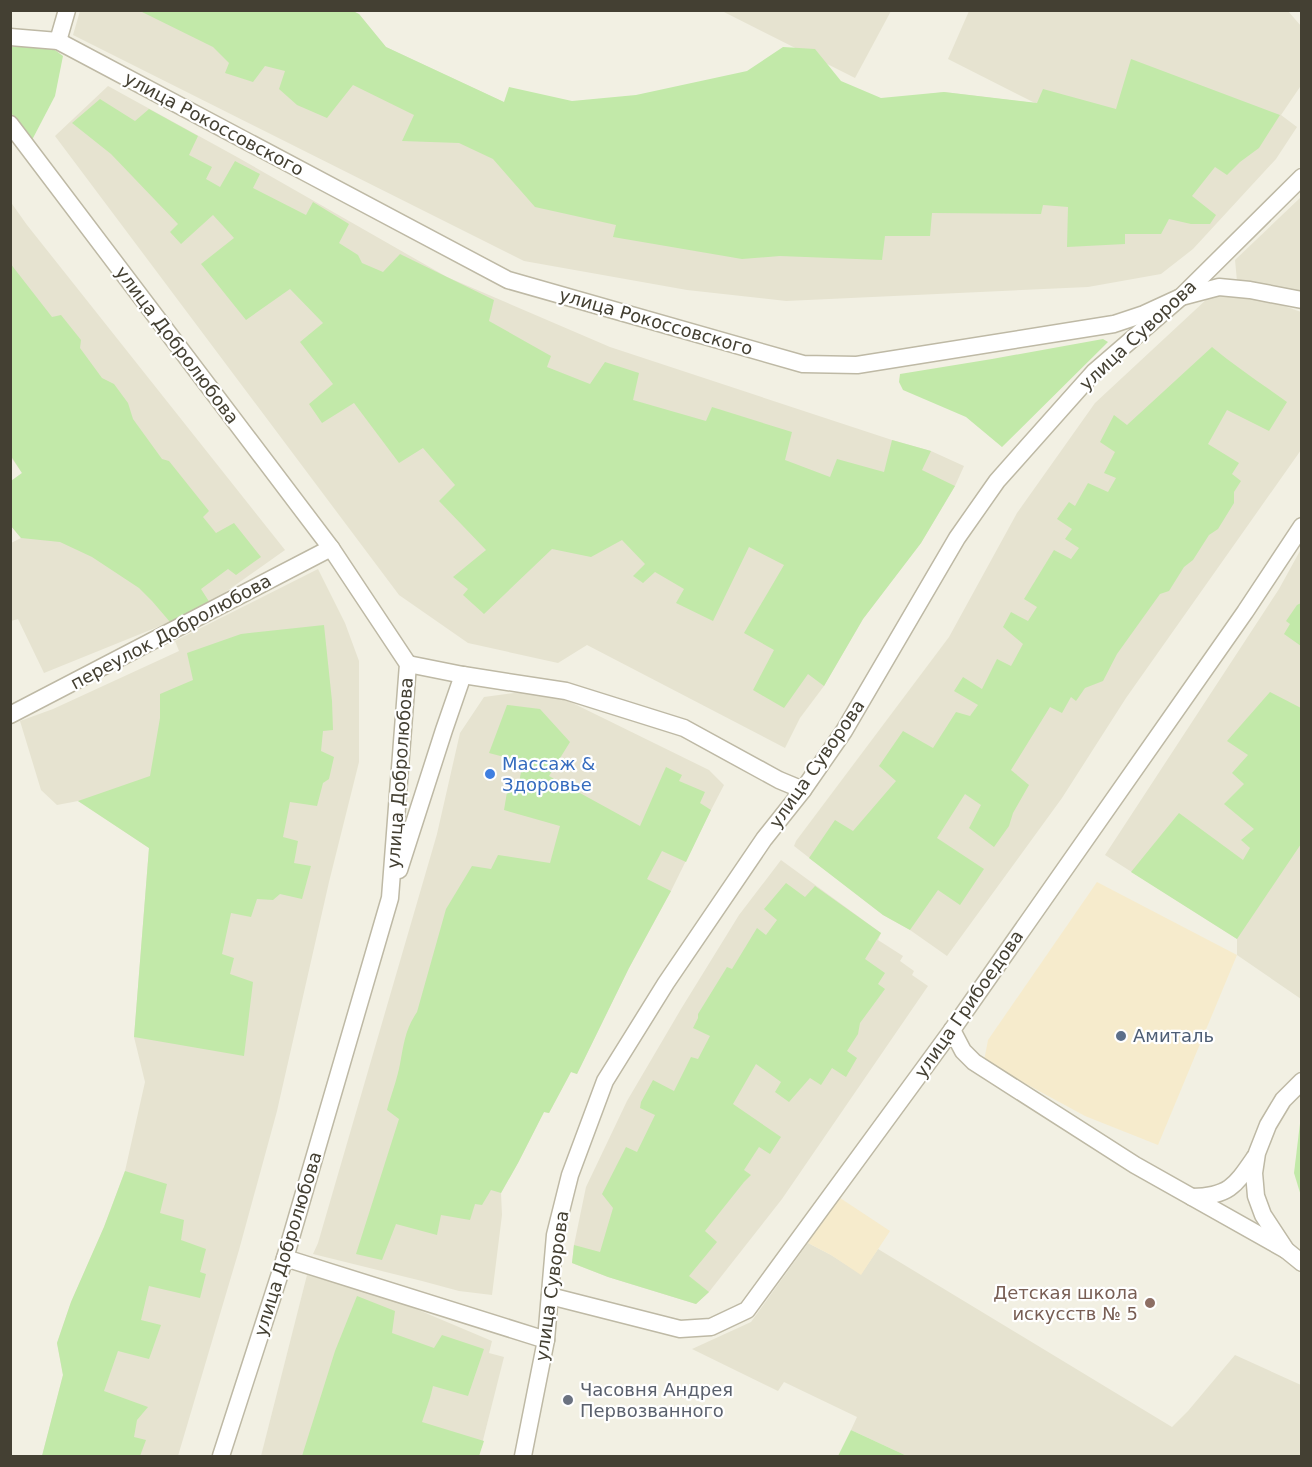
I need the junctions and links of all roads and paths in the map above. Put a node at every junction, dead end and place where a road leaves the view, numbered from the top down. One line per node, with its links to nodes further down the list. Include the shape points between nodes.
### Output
1 (67, 10): 3 (street)
2 (10, 37): 3 (street)
3 (58, 41): 6 (street, улица Рокоссовского, via 508,280 803,364 857,365 1114,324)
4 (10, 124): 9 (street, улица Добролюбова)
5 (1302, 177): 6 (street, улица Суворова)
6 (1181, 297): 7 (street, улица Рокоссовского, via 1219,287); 13 (street, улица Суворова, via 1094,372 998,481 957,538 844,731)
7 (1302, 300)
8 (1302, 526): 15 (street, улица Грибоедова)
9 (331, 548): 10 (street, улица Добролюбова); 12 (street, переулок Добролюбова)
10 (408, 664): 11 (street); 14 (street, улица Добролюбова)
11 (463, 675): 13 (street, via 567,691 684,728); 14 (street)
12 (10, 715)
13 (803, 790): 22 (street, улица Суворова, via 764,839 666,983 605,1081 570,1175 555,1235)
14 (390, 898): 20 (street, улица Добролюбова)
15 (951, 1029): 18 (street, via 974,1062); 22 (street, улица Грибоедова, via 747,1310 711,1327 680,1329)
16 (1302, 1081): 17 (street, via 1283,1100)
17 (1257, 1154): 18 (street, via 1238,1181 1224,1191 1210,1197); 19 (street, via 1256,1196 1263,1215)
18 (1192, 1197): 19 (street)
19 (1286, 1250): 21 (street)
20 (285, 1258): 23 (street); 24 (street, улица Добролюбова)
21 (1302, 1263)
22 (550, 1296): 23 (street, улица Суворова)
23 (546, 1340): 25 (street, улица Суворова)
24 (221, 1456)
25 (523, 1456)

